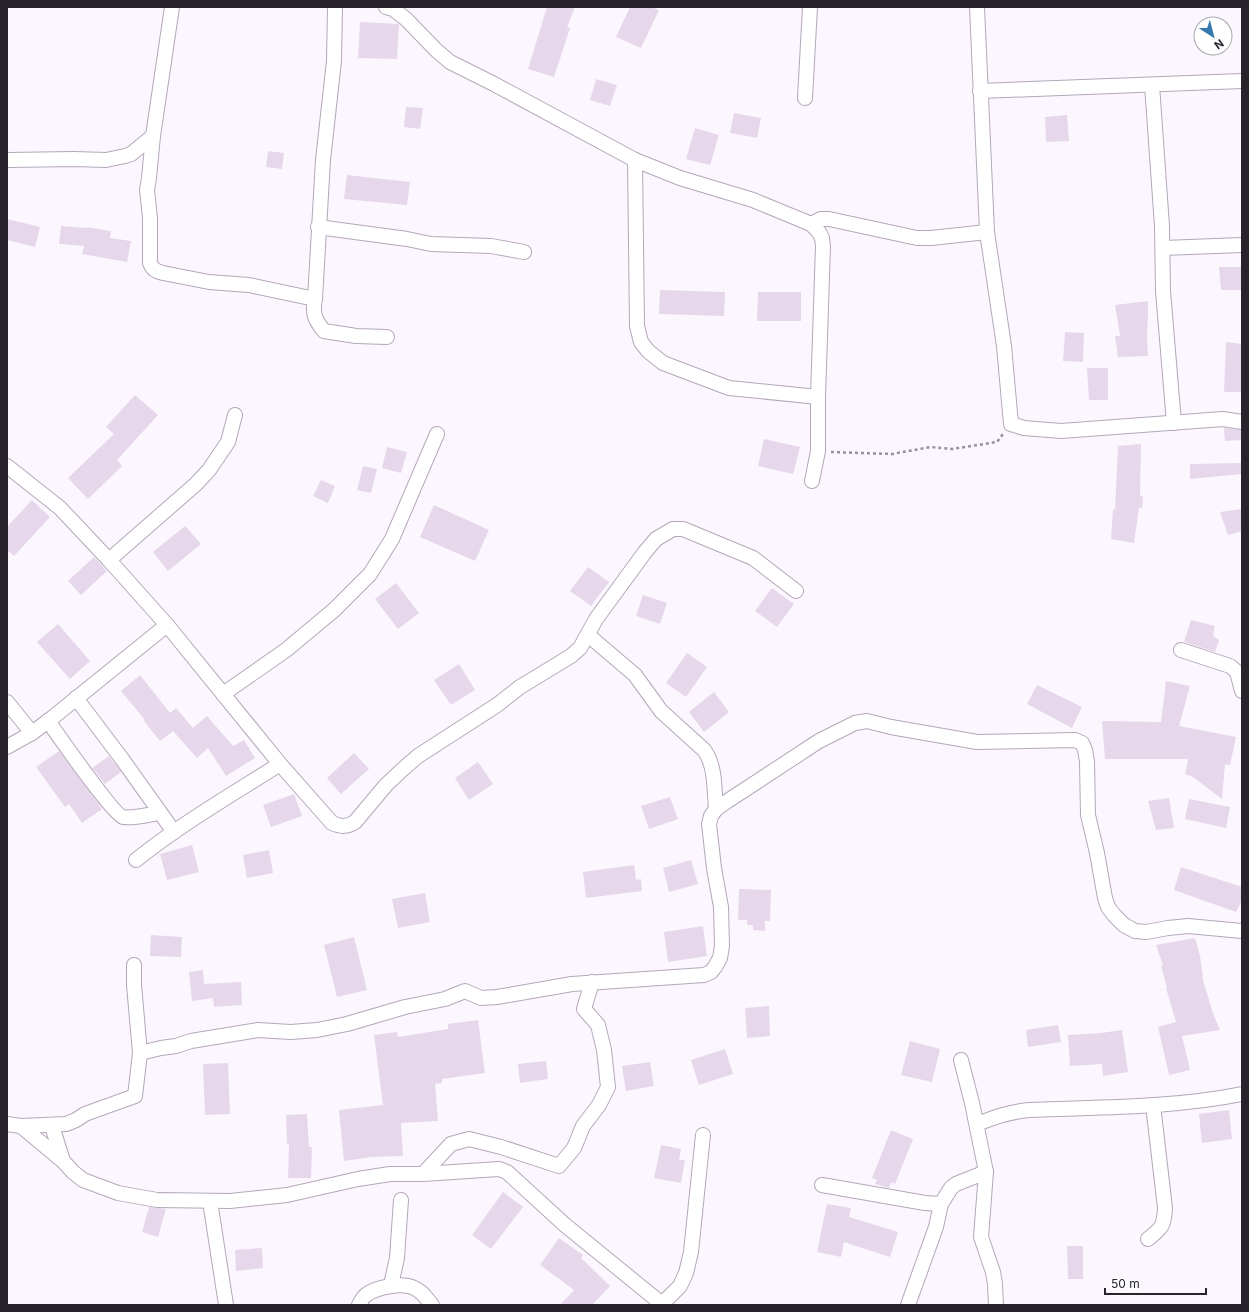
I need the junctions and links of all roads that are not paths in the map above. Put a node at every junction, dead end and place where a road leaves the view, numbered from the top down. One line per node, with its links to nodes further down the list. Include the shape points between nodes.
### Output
1 (172, 7): 10 (street)
2 (335, 7): 14 (street, via 334,61)
3 (386, 7): 12 (street, via 406,19 450,62)
4 (810, 7): 9 (street)
5 (977, 7): 8 (street)
6 (1242, 81): 7 (street)
7 (1152, 85): 8 (street); 17 (street)
8 (980, 91): 15 (street)
9 (806, 98)
10 (153, 136): 11 (street, via 131,154 106,160); 19 (street, via 147,190 152,267 162,273 209,282 249,285)
11 (8, 160)
12 (635, 160): 13 (street, via 687,180 753,200); 21 (street, via 637,326 641,342 663,363 729,388)
13 (810, 224): 15 (street, via 829,219 917,238); 21 (street, via 819,232 823,246)
14 (318, 228): 18 (street, via 431,244 491,246); 19 (street)
15 (987, 232): 24 (street, via 1004,346 1011,424 1061,432)
16 (1242, 246): 17 (street)
17 (1162, 248): 24 (street)
18 (524, 252)
19 (315, 299): 20 (street, via 315,320 324,331)
20 (387, 337)
21 (818, 397): 27 (street, via 818,451)
22 (235, 415): 28 (street, via 228,442 209,470)
23 (1242, 422): 24 (street, via 1223,419)
24 (1174, 423)
25 (437, 434): 34 (street, via 392,539 370,574 334,610 286,650)
26 (7, 466): 28 (street, via 60,508)
27 (812, 481)
28 (109, 560): 30 (street)
29 (796, 591): 31 (street, via 753,558 683,529 673,529 656,539 645,552 596,619)
30 (167, 625): 34 (street); 35 (street)
31 (588, 636): 40 (street, via 571,656 418,756 386,785 349,826 332,823); 41 (street, via 635,675 661,710 704,750 712,764)
32 (1182, 650): 33 (street, via 1230,666 1237,672)
33 (1242, 691)
34 (223, 694): 40 (street)
35 (76, 698): 37 (street); 42 (street)
36 (7, 702): 38 (street)
37 (48, 721): 38 (street); 42 (street, via 119,815 128,817)
38 (32, 733): 39 (street)
39 (7, 747)
40 (280, 764): 43 (street)
41 (716, 809): 45 (street, via 819,742 855,723 867,721 977,742 1075,740 1082,743 1085,750 1088,815 1105,898 1114,915 1135,931 1146,932 1188,926); 47 (street, via 709,824 721,907 722,946 720,958 712,972 704,975)
42 (160, 813): 43 (street)
43 (174, 832): 44 (street)
44 (136, 860)
45 (1242, 931)
46 (134, 965): 48 (street)
47 (592, 982): 48 (street, via 481,998 465,991 445,999 317,1030 258,1030 191,1041); 58 (street, via 584,1009 598,1025 608,1087 583,1126 574,1148 562,1162 558,1166 469,1139 451,1144)
48 (140, 1053): 54 (street, via 134,1096 85,1114 66,1124)
49 (961, 1060): 52 (street)
50 (1242, 1094): 51 (street)
51 (1153, 1104): 52 (street, via 1013,1111); 63 (street, via 1165,1208 1164,1221 1159,1230)
52 (977, 1124): 57 (street)
53 (14, 1125): 54 (street); 56 (street)
54 (52, 1126): 56 (street)
55 (703, 1135): 65 (street, via 692,1252 680,1286)
56 (63, 1161): 61 (street, via 82,1180 118,1193 157,1200)
57 (986, 1172): 62 (street, via 956,1184); 70 (street, via 980,1237 993,1272)
58 (423, 1174): 61 (street, via 390,1174 287,1195); 65 (street, via 500,1169 507,1172 565,1225)
59 (822, 1185): 62 (street)
60 (401, 1200): 64 (street, via 397,1258)
61 (210, 1201): 66 (street)
62 (941, 1204): 69 (street, via 932,1238)
63 (1148, 1239)
64 (391, 1285): 67 (street, via 367,1294); 68 (street, via 408,1285 416,1288)
65 (662, 1304)
66 (226, 1305)
67 (359, 1305)
68 (432, 1305)
69 (908, 1305)
70 (996, 1305)

